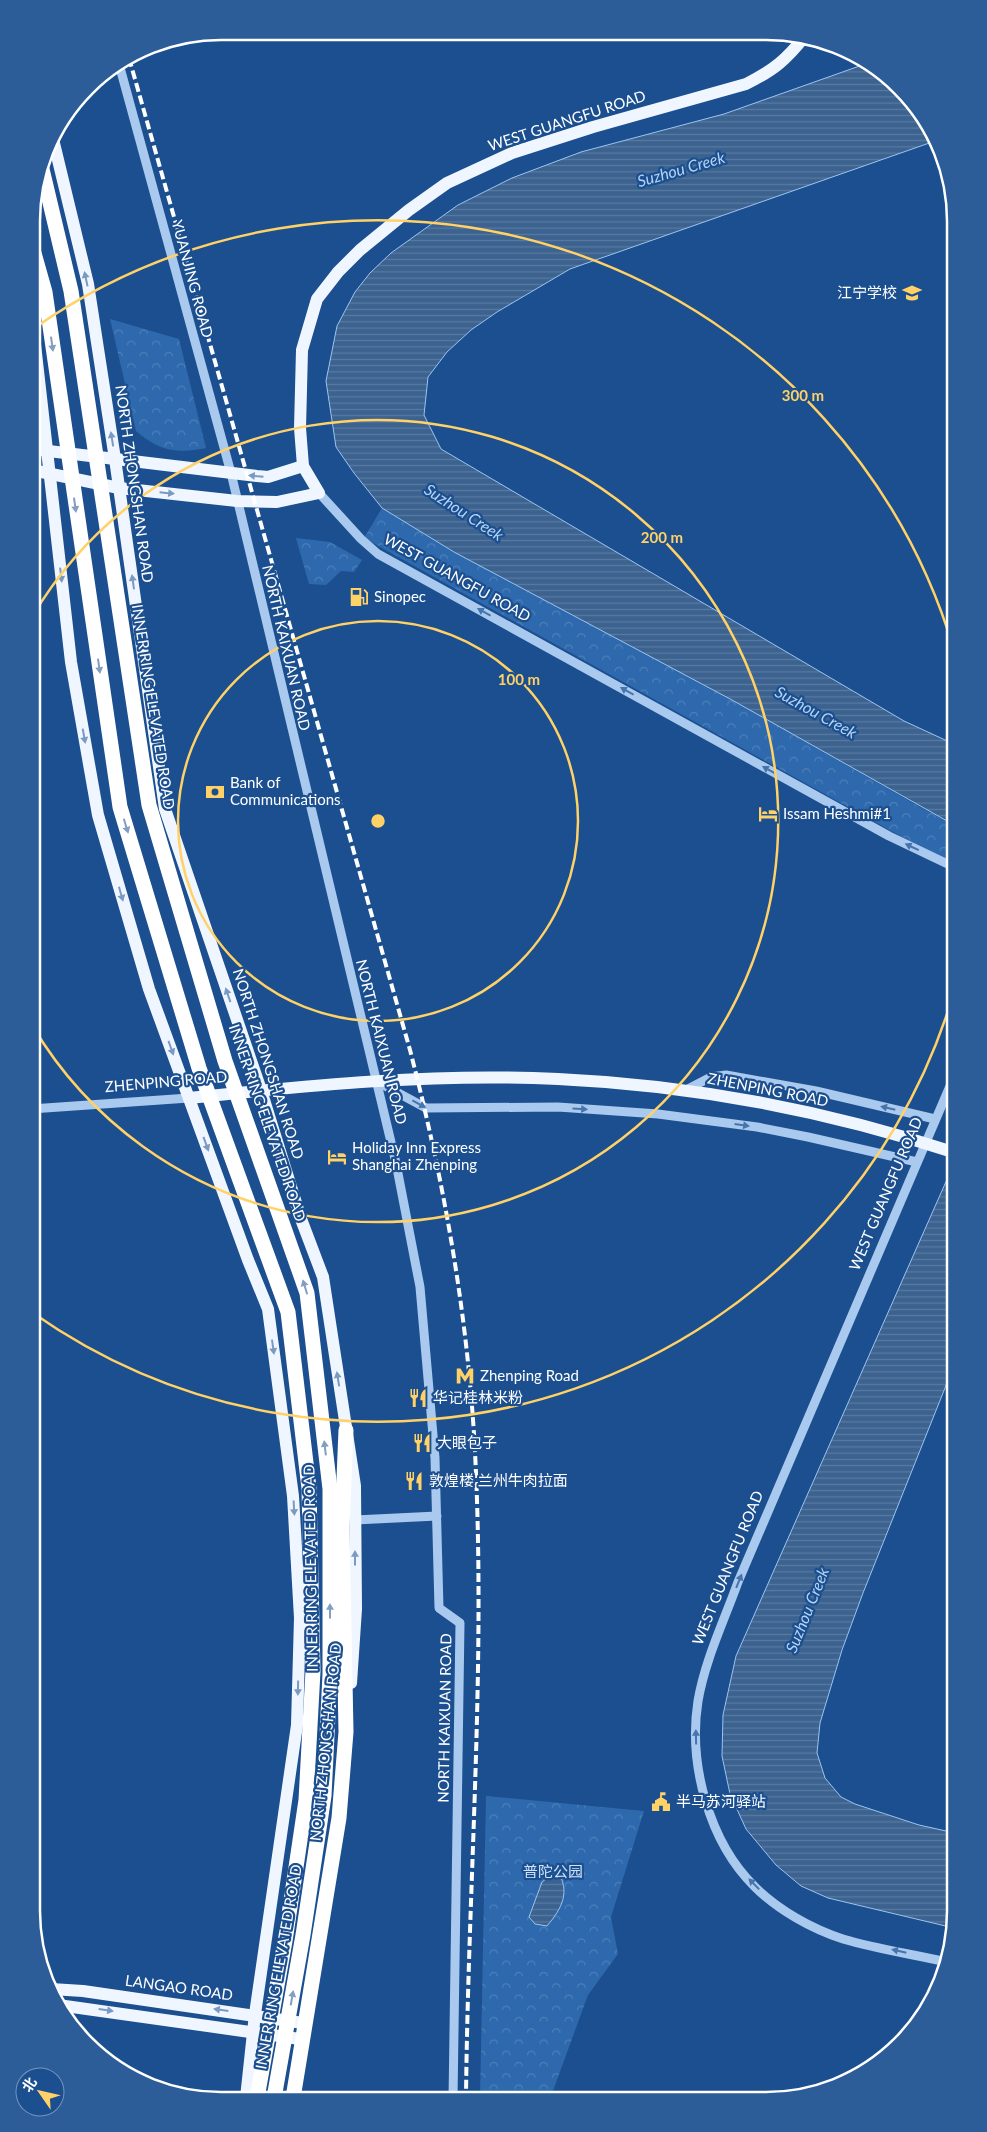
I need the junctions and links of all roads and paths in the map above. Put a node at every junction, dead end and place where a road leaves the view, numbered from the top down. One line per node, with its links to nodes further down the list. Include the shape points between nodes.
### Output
1 (799, 43): 10 (main road, WEST GUANGFU ROAD, via 788,57 746,84 512,153 447,183 360,250 317,299 302,350 300,428)
2 (121, 71): 13 (street, YUANJING ROAD)
3 (55, 149): 9 (main road, NORTH ZHONGSHAN ROAD, one-way to 3, via 88,284)
4 (45, 180): 39 (highway, INNER RING ELEVATED ROAD, one-way to 4, via 304,1935 324,1796 330,1674 330,1489 307,1292 225,1061 149,805 71,291)
5 (40, 274): 38 (highway, INNER RING ELEVATED ROAD, one-way to 38, via 120,807 200,1068 288,1312 309,1488 313,1671 306,1800)
6 (40, 393): 8 (main road, NORTH ZHONGSHAN ROAD)
7 (40, 450): 8 (main road)
8 (46, 450): 9 (main road); 12 (main road, NORTH ZHONGSHAN ROAD)
9 (115, 459): 13 (main road); 14 (main road, NORTH ZHONGSHAN ROAD)
10 (303, 466): 13 (main road, one-way to 13, via 268,477); 15 (main road, WEST GUANGFU ROAD)
11 (40, 471): 12 (main road)
12 (49, 473): 14 (main road); 22 (main road, NORTH ZHONGSHAN ROAD, one-way to 22, via 71,662 98,815 149,989)
13 (231, 473): 16 (street, YUANJING ROAD)
14 (119, 488): 16 (main road, one-way to 16); 19 (main road, NORTH ZHONGSHAN ROAD, one-way to 14, via 165,808)
15 (319, 493): 16 (main road, via 277,502); 17 (street, WEST GUANGFU ROAD, one-way to 15, via 889,836 378,554)
16 (237, 501): 18 (street, NORTH KAIXUAN ROAD)
17 (947, 864)
18 (376, 1081): 19 (main road, ZHENPING ROAD); 20 (main road, ZHENPING ROAD, via 558,1079); 26 (street, one-way to 26, via 426,1108 558,1108 658,1114 774,1130); 28 (street, NORTH KAIXUAN ROAD, via 420,1286)
19 (261, 1090): 22 (main road, ZHENPING ROAD); 27 (main road, NORTH ZHONGSHAN ROAD, one-way to 19, via 323,1277 301,1219)
20 (683, 1091): 24 (street, one-way to 20, via 816,1091 726,1075 711,1077); 25 (main road, ZHENPING ROAD, via 893,1134)
21 (947, 1092): 24 (street, WEST GUANGFU ROAD)
22 (189, 1098): 23 (street, ZHENPING ROAD); 33 (main road, NORTH ZHONGSHAN ROAD, one-way to 33, via 268,1309 293,1496 300,1618 298,1725)
23 (40, 1108)
24 (935, 1119): 26 (street, WEST GUANGFU ROAD)
25 (947, 1150)
26 (917, 1162): 30 (street, WEST GUANGFU ROAD, one-way to 26, via 843,1939 783,1909 755,1887 734,1861 709,1808 699,1772 696,1736 698,1701 709,1660 738,1582)
27 (346, 1430): 29 (highway)
28 (437, 1516): 29 (street); 42 (street, NORTH KAIXUAN ROAD, via 439,1608 460,1623)
29 (348, 1524): 34 (main road, NORTH ZHONGSHAN ROAD, one-way to 29, via 350,1698 356,1609); 41 (highway, via 346,1732 339,1818)
30 (940, 1961)
31 (58, 1989): 33 (main road, LANGAO ROAD, one-way to 31)
32 (68, 2006): 35 (main road, one-way to 35)
33 (255, 2014): 34 (main road, LANGAO ROAD); 35 (main road, NORTH ZHONGSHAN ROAD)
34 (303, 2023): 36 (main road, NORTH ZHONGSHAN ROAD)
35 (253, 2032): 36 (main road); 37 (main road, NORTH ZHONGSHAN ROAD)
36 (300, 2039): 40 (main road, NORTH ZHONGSHAN ROAD)
37 (247, 2092)
38 (258, 2092)
39 (275, 2092)
40 (290, 2092)
41 (294, 2092)
42 (453, 2092)

